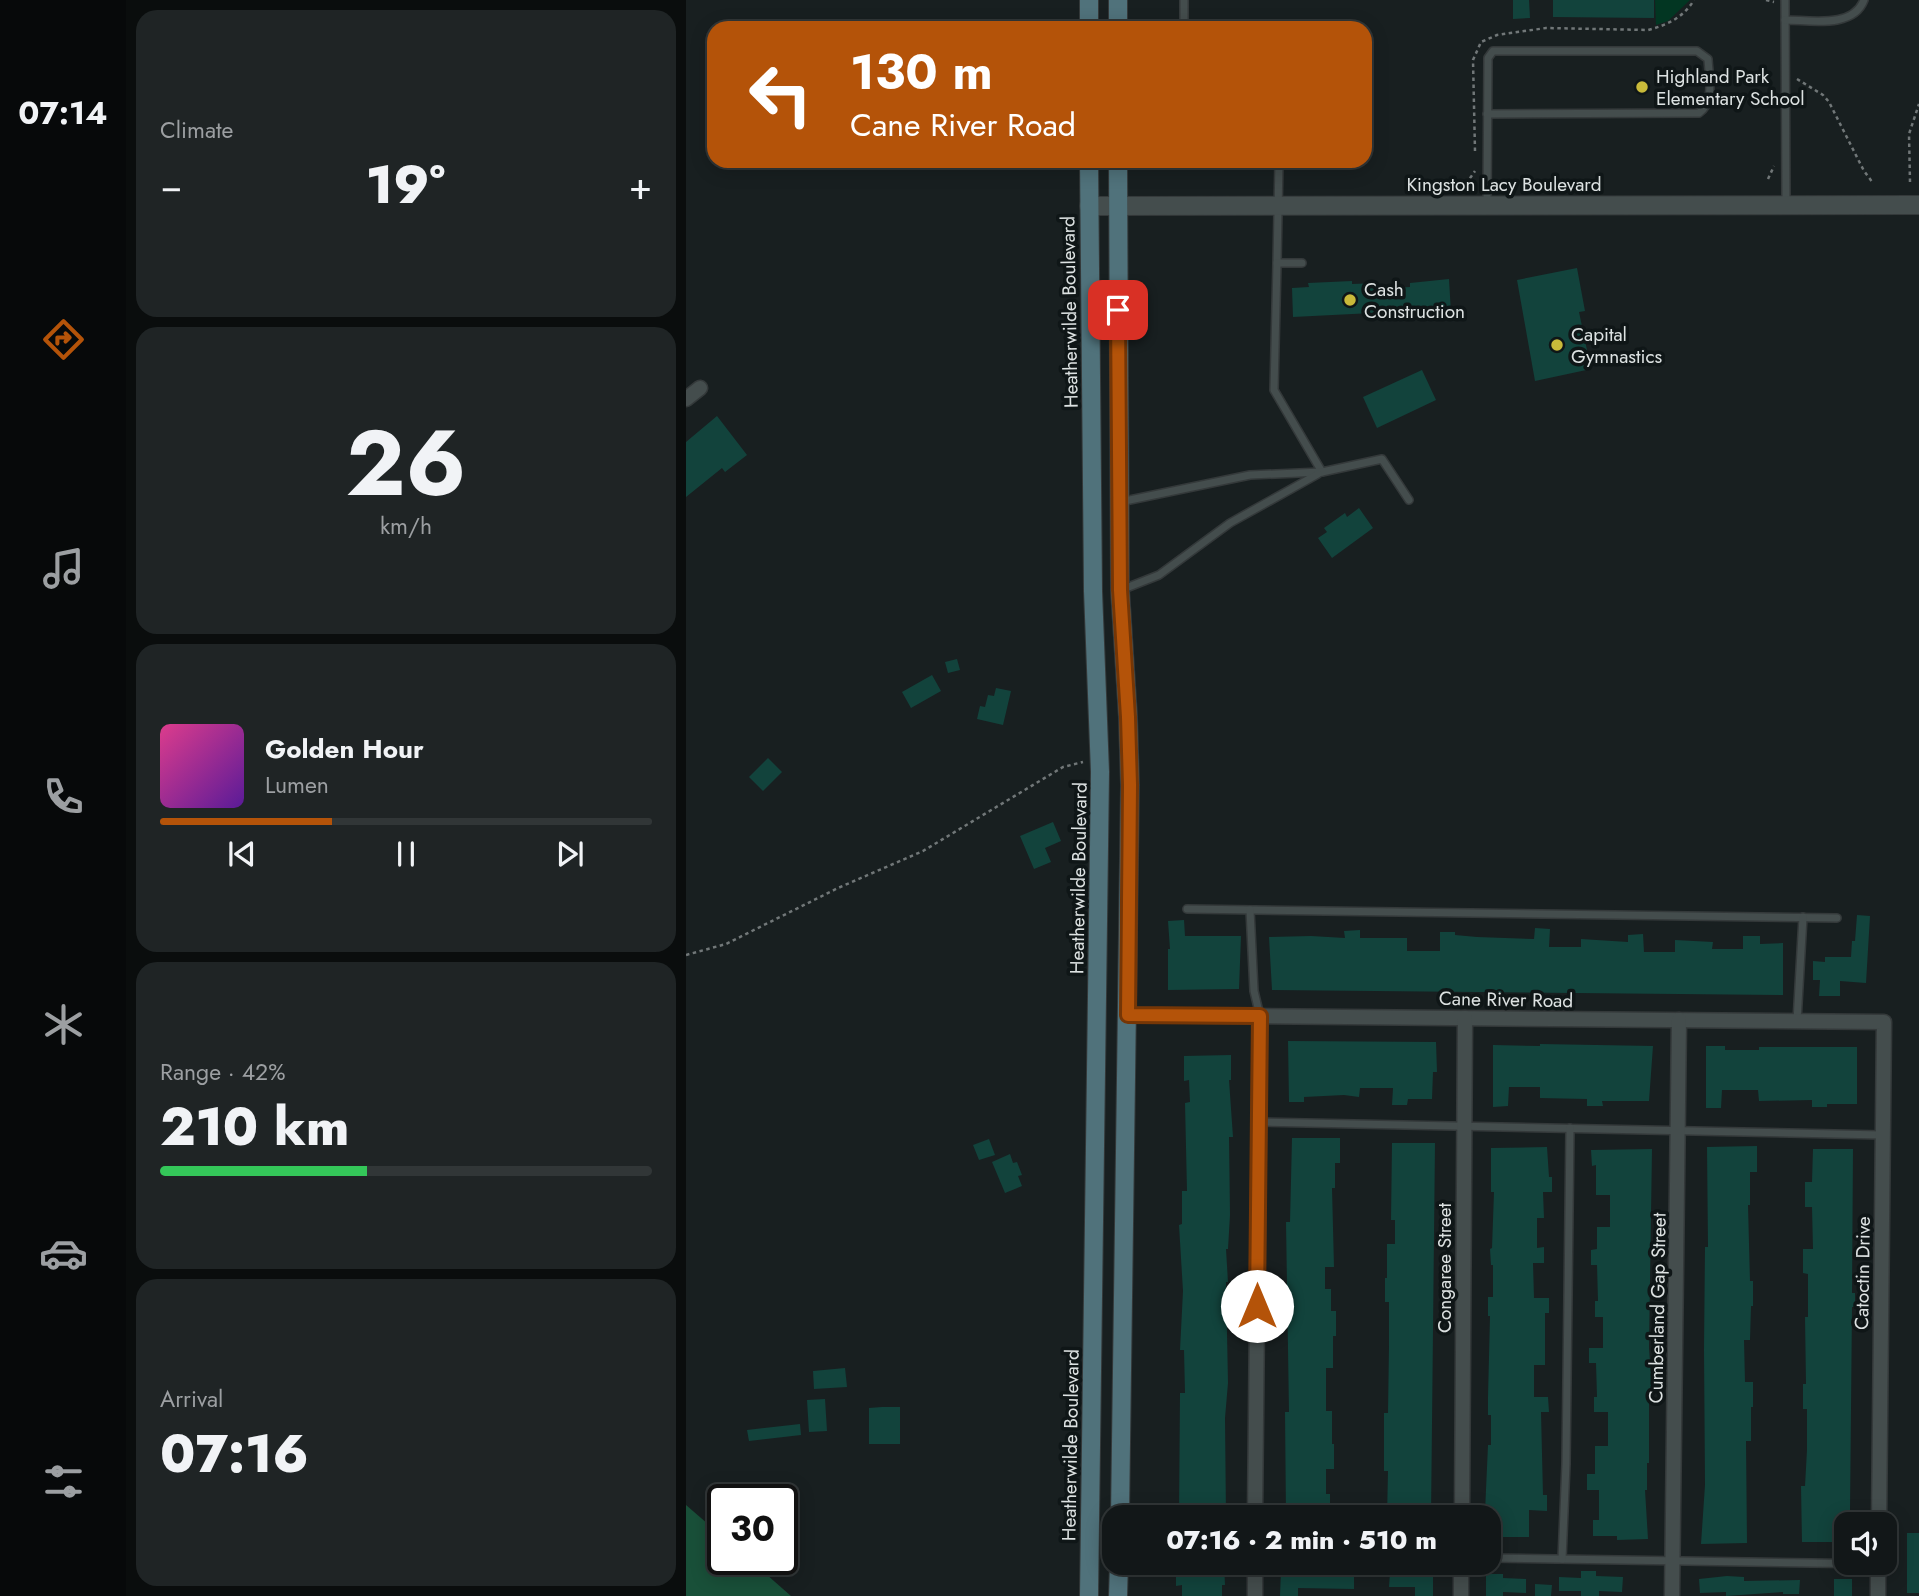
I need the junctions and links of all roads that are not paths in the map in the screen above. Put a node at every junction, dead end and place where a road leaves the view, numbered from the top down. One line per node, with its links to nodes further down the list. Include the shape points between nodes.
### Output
1 (1089, 0): 7 (main road)
2 (1118, 0): 8 (main road)
3 (1184, 0): 9 (lane)
4 (1785, 0): 6 (lane)
5 (1864, 0): 6 (lane, via 1848,19)
6 (1785, 20): 16 (lane)
7 (1089, 21)
8 (1118, 21)
9 (1184, 21)
10 (1487, 114): 10 (lane, via 1488,58 1493,51 1697,51 1708,59 1709,102 1699,113); 15 (lane)
11 (1089, 168): 18 (main road, Heatherwilde Boulevard)
12 (1118, 168): 19 (main road)
13 (1279, 168): 14 (lane)
14 (1280, 205): 15 (street, Kingston Lacy Boulevard); 19 (street, Kingston Lacy Boulevard); 21 (lane)
15 (1487, 205): 16 (street, Kingston Lacy Boulevard)
16 (1786, 205): 17 (street, Kingston Lacy Boulevard)
17 (1919, 205)
18 (1089, 206): 19 (street, Kingston Lacy Boulevard); 28 (main road, Heatherwilde Boulevard)
19 (1118, 206): 26 (main road)
20 (1302, 263): 21 (lane)
21 (1277, 264): 24 (lane, via 1274,390)
22 (700, 388): 23 (street)
23 (686, 399)
24 (1322, 472): 25 (lane, via 1382,459); 26 (lane, via 1250,475); 27 (lane, via 1230,523 1159,575)
25 (1409, 500)
26 (1119, 502): 27 (main road)
27 (1120, 590): 28 (main road); 33 (main road, via 1130,785)
28 (1093, 591): 56 (main road, Heatherwilde Boulevard, via 1100,758)
29 (1187, 909): 30 (lane)
30 (1250, 910): 31 (lane); 34 (lane, via 1254,991)
31 (1803, 917): 32 (lane); 37 (lane)
32 (1837, 918)
33 (1128, 1015): 34 (street, Cane River Road); 44 (main road)
34 (1260, 1016): 35 (street, Cane River Road); 39 (street)
35 (1465, 1018): 36 (street, Cane River Road); 40 (street, Congaree Street)
36 (1679, 1020): 37 (street, Cane River Road); 42 (street, Cumberland Gap Street)
37 (1797, 1021): 38 (street, Cane River Road)
38 (1884, 1022): 43 (street, Catoctin Drive)
39 (1259, 1122): 40 (lane); 45 (street)
40 (1464, 1126): 41 (lane); 46 (street, Congaree Street)
41 (1570, 1128): 42 (lane); 49 (lane)
42 (1679, 1131): 43 (lane); 50 (street, Cumberland Gap Street)
43 (1882, 1135): 47 (street, Catoctin Drive)
44 (1119, 1505)
45 (1255, 1505)
46 (1462, 1505)
47 (1879, 1512)
48 (1501, 1558): 49 (lane)
49 (1562, 1559): 50 (lane)
50 (1672, 1561): 51 (lane); 60 (street, Cumberland Gap Street)
51 (1834, 1563)
52 (1119, 1575): 57 (main road)
53 (1255, 1575): 58 (street)
54 (1461, 1575): 59 (street)
55 (1878, 1575): 61 (street)
56 (1089, 1596)
57 (1118, 1596)
58 (1255, 1596)
59 (1461, 1596)
60 (1672, 1596)
61 (1878, 1596)

